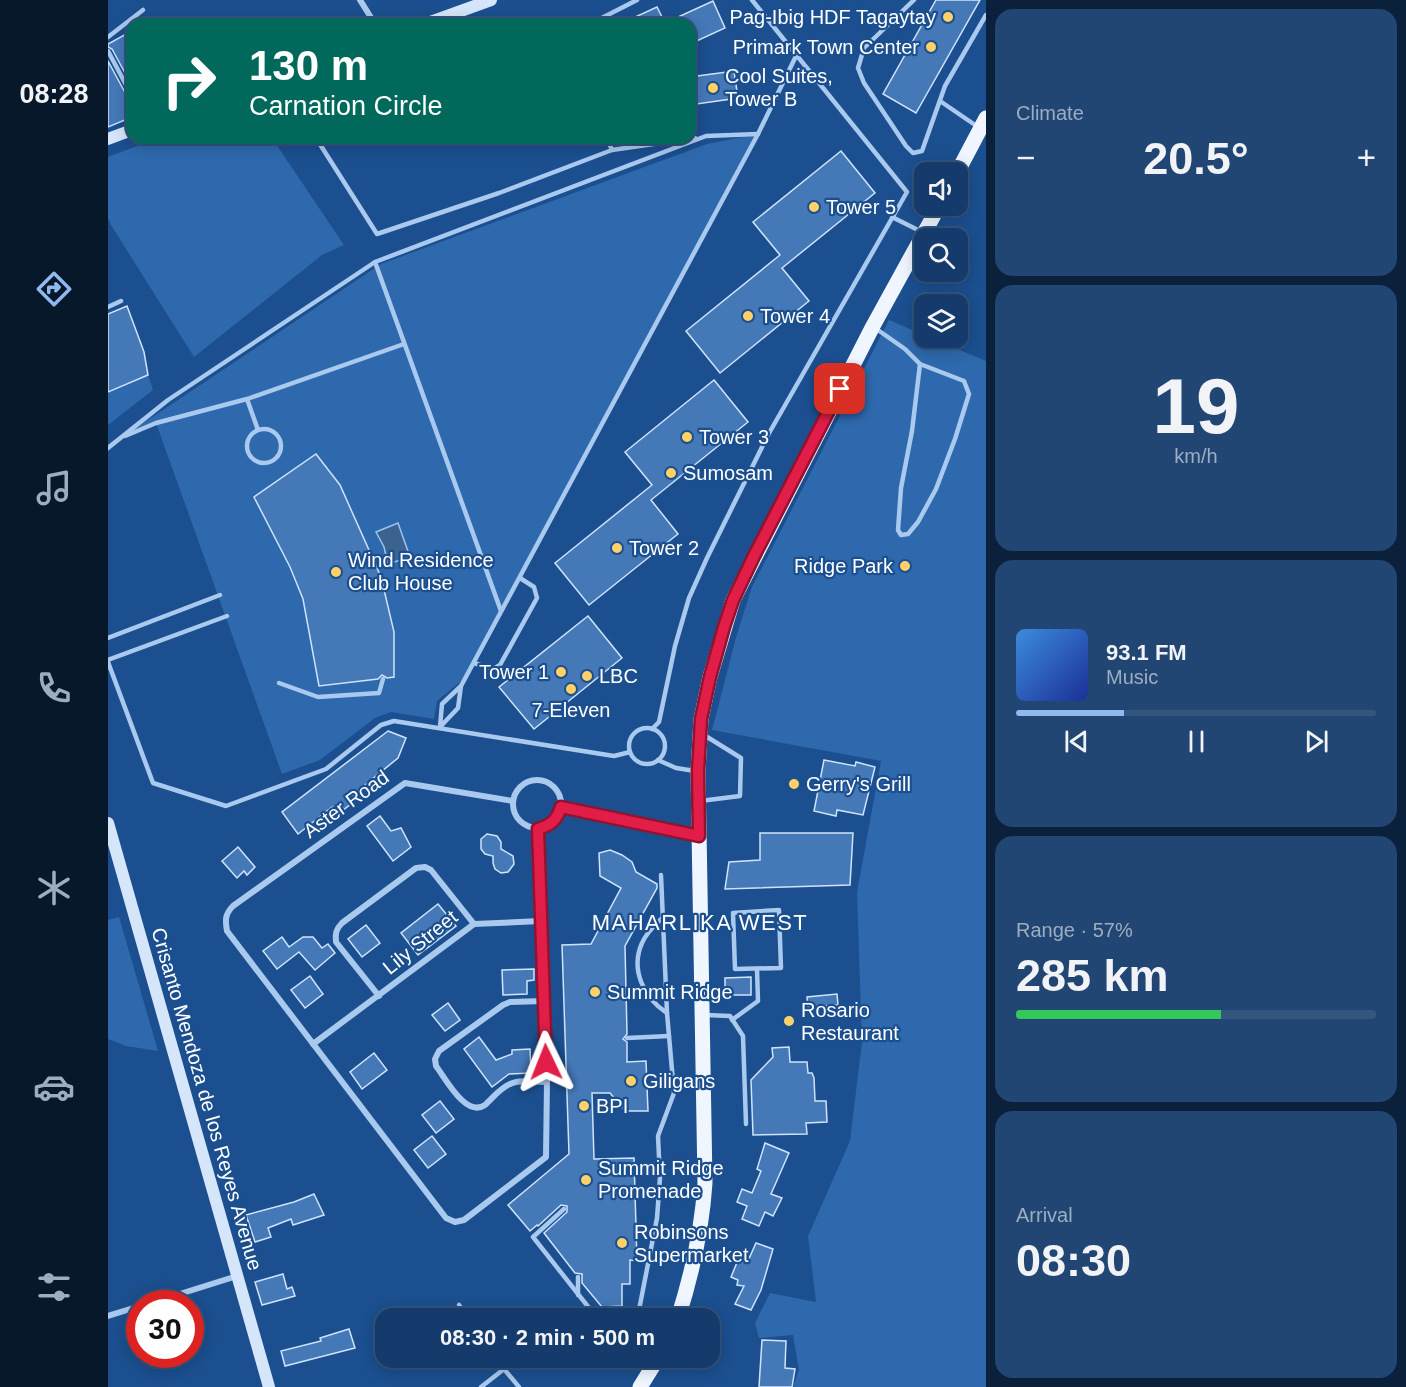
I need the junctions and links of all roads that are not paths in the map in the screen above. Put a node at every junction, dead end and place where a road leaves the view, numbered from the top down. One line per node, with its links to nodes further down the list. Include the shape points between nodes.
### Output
1 (360, 0): 9 (street)
2 (491, 0): 10 (main road)
3 (637, 0): 11 (lane)
4 (752, 0): 15 (lane)
5 (914, 0): 17 (lane, via 864,48 858,68 864,84 913,153 922,151)
6 (144, 10): 8 (lane)
7 (986, 15): 17 (lane)
8 (134, 18)
9 (371, 18)
10 (442, 18)
11 (602, 18)
12 (126, 24): 13 (lane)
13 (108, 38)
14 (108, 51): 16 (lane)
15 (796, 56): 20 (lane); 31 (lane, via 907,192)
16 (126, 85)
17 (940, 101): 18 (lane)
18 (983, 123): 30 (main road)
19 (126, 132): 23 (main road)
20 (759, 134): 21 (lane); 44 (lane)
21 (706, 136): 22 (lane); 24 (lane)
22 (696, 137)
23 (108, 139)
24 (696, 140)
25 (320, 144): 29 (lane, via 376,234)
26 (610, 144): 29 (lane)
27 (652, 144): 29 (lane)
28 (685, 144): 34 (lane)
29 (612, 150)
30 (963, 162)
31 (892, 217): 32 (lane); 55 (lane, via 768,435 707,558 689,598 659,722)
32 (914, 228)
33 (914, 251): 37 (main road)
34 (375, 261): 38 (lane); 42 (lane, via 168,400)
35 (121, 301): 36 (lane)
36 (108, 307)
37 (873, 326): 39 (lane); 56 (main road, via 733,600 710,677)
38 (404, 344): 40 (lane); 46 (lane)
39 (920, 364): 39 (lane, via 901,488 901,535 908,534 918,522 936,489 969,394 964,381)
40 (247, 399): 41 (lane); 42 (lane, via 156,423)
41 (258, 430): 41 (lane, via 248,442 249,454 268,463 278,457 280,441 274,432)
42 (119, 438): 43 (lane)
43 (108, 448)
44 (520, 578): 46 (lane); 50 (lane, via 534,587 537,598 500,665 493,669)
45 (220, 595): 48 (lane)
46 (501, 611): 50 (lane)
47 (227, 616): 49 (lane)
48 (108, 638)
49 (108, 661): 54 (lane, via 153,783 226,806 326,769 381,724 394,721)
50 (474, 663): 53 (lane)
51 (384, 679): 52 (lane, via 379,693 318,697)
52 (279, 683)
53 (461, 686): 54 (lane, via 458,708); 54 (lane, via 442,704)
54 (440, 728): 57 (lane, via 614,756)
55 (652, 729): 57 (lane, via 641,729 632,736); 58 (lane, via 665,746)
56 (700, 732): 59 (main road); 61 (lane, via 741,758 740,796)
57 (630, 752): 58 (lane, via 642,764)
58 (658, 760): 59 (lane, via 675,768)
59 (698, 771): 61 (main road)
60 (513, 801): 62 (street, via 521,786 544,781 557,791); 64 (street, via 519,821); 78 (street, Aster Road, via 405,783 227,913 228,932)
61 (698, 801): 65 (main road)
62 (561, 807): 64 (street, via 554,822); 65 (street)
63 (108, 823): 82 (main road, Crisanto Mendoza de los Reyes Avenue)
64 (538, 829): 68 (street)
65 (699, 836): 74 (main road)
66 (661, 875): 67 (lane)
67 (663, 917): 73 (lane); 73 (lane, via 642,942 639,975 645,993)
68 (541, 921): 69 (street); 72 (street)
69 (474, 924): 71 (street, Lily Street); 71 (street, Lily Street, via 432,870 424,867 416,868 342,923 335,935 336,942)
70 (757, 969): 70 (lane, via 781,968 778,910 733,913 735,969); 75 (lane, via 758,1001)
71 (379, 996): 78 (street)
72 (544, 1001): 79 (street); 79 (street, via 503,1005 439,1051 435,1059 465,1105 474,1109 482,1107 509,1084)
73 (667, 1013): 76 (lane)
74 (703, 1015): 75 (lane, via 730,1016); 90 (main road, via 704,1205)
75 (732, 1020): 80 (lane, via 743,1036)
76 (669, 1036): 77 (lane); 89 (lane, via 674,1093 658,1136 660,1195)
77 (627, 1038)
78 (313, 1044): 79 (street, via 446,1218 455,1222 464,1220 546,1157)
79 (547, 1082)
80 (746, 1124)
81 (564, 1209): 85 (lane, via 533,1236)
82 (237, 1276): 84 (street); 95 (main road, Crisanto Mendoza de los Reyes Avenue)
83 (578, 1277): 85 (lane)
84 (192, 1290)
85 (578, 1295): 88 (lane)
86 (459, 1305): 87 (lane)
87 (461, 1308)
88 (589, 1308)
89 (639, 1308)
90 (681, 1308)
91 (126, 1310): 92 (street)
92 (108, 1316)
93 (652, 1368): 98 (main road)
94 (504, 1369): 96 (lane); 97 (lane)
95 (269, 1387)
96 (481, 1387)
97 (519, 1387)
98 (640, 1387)

